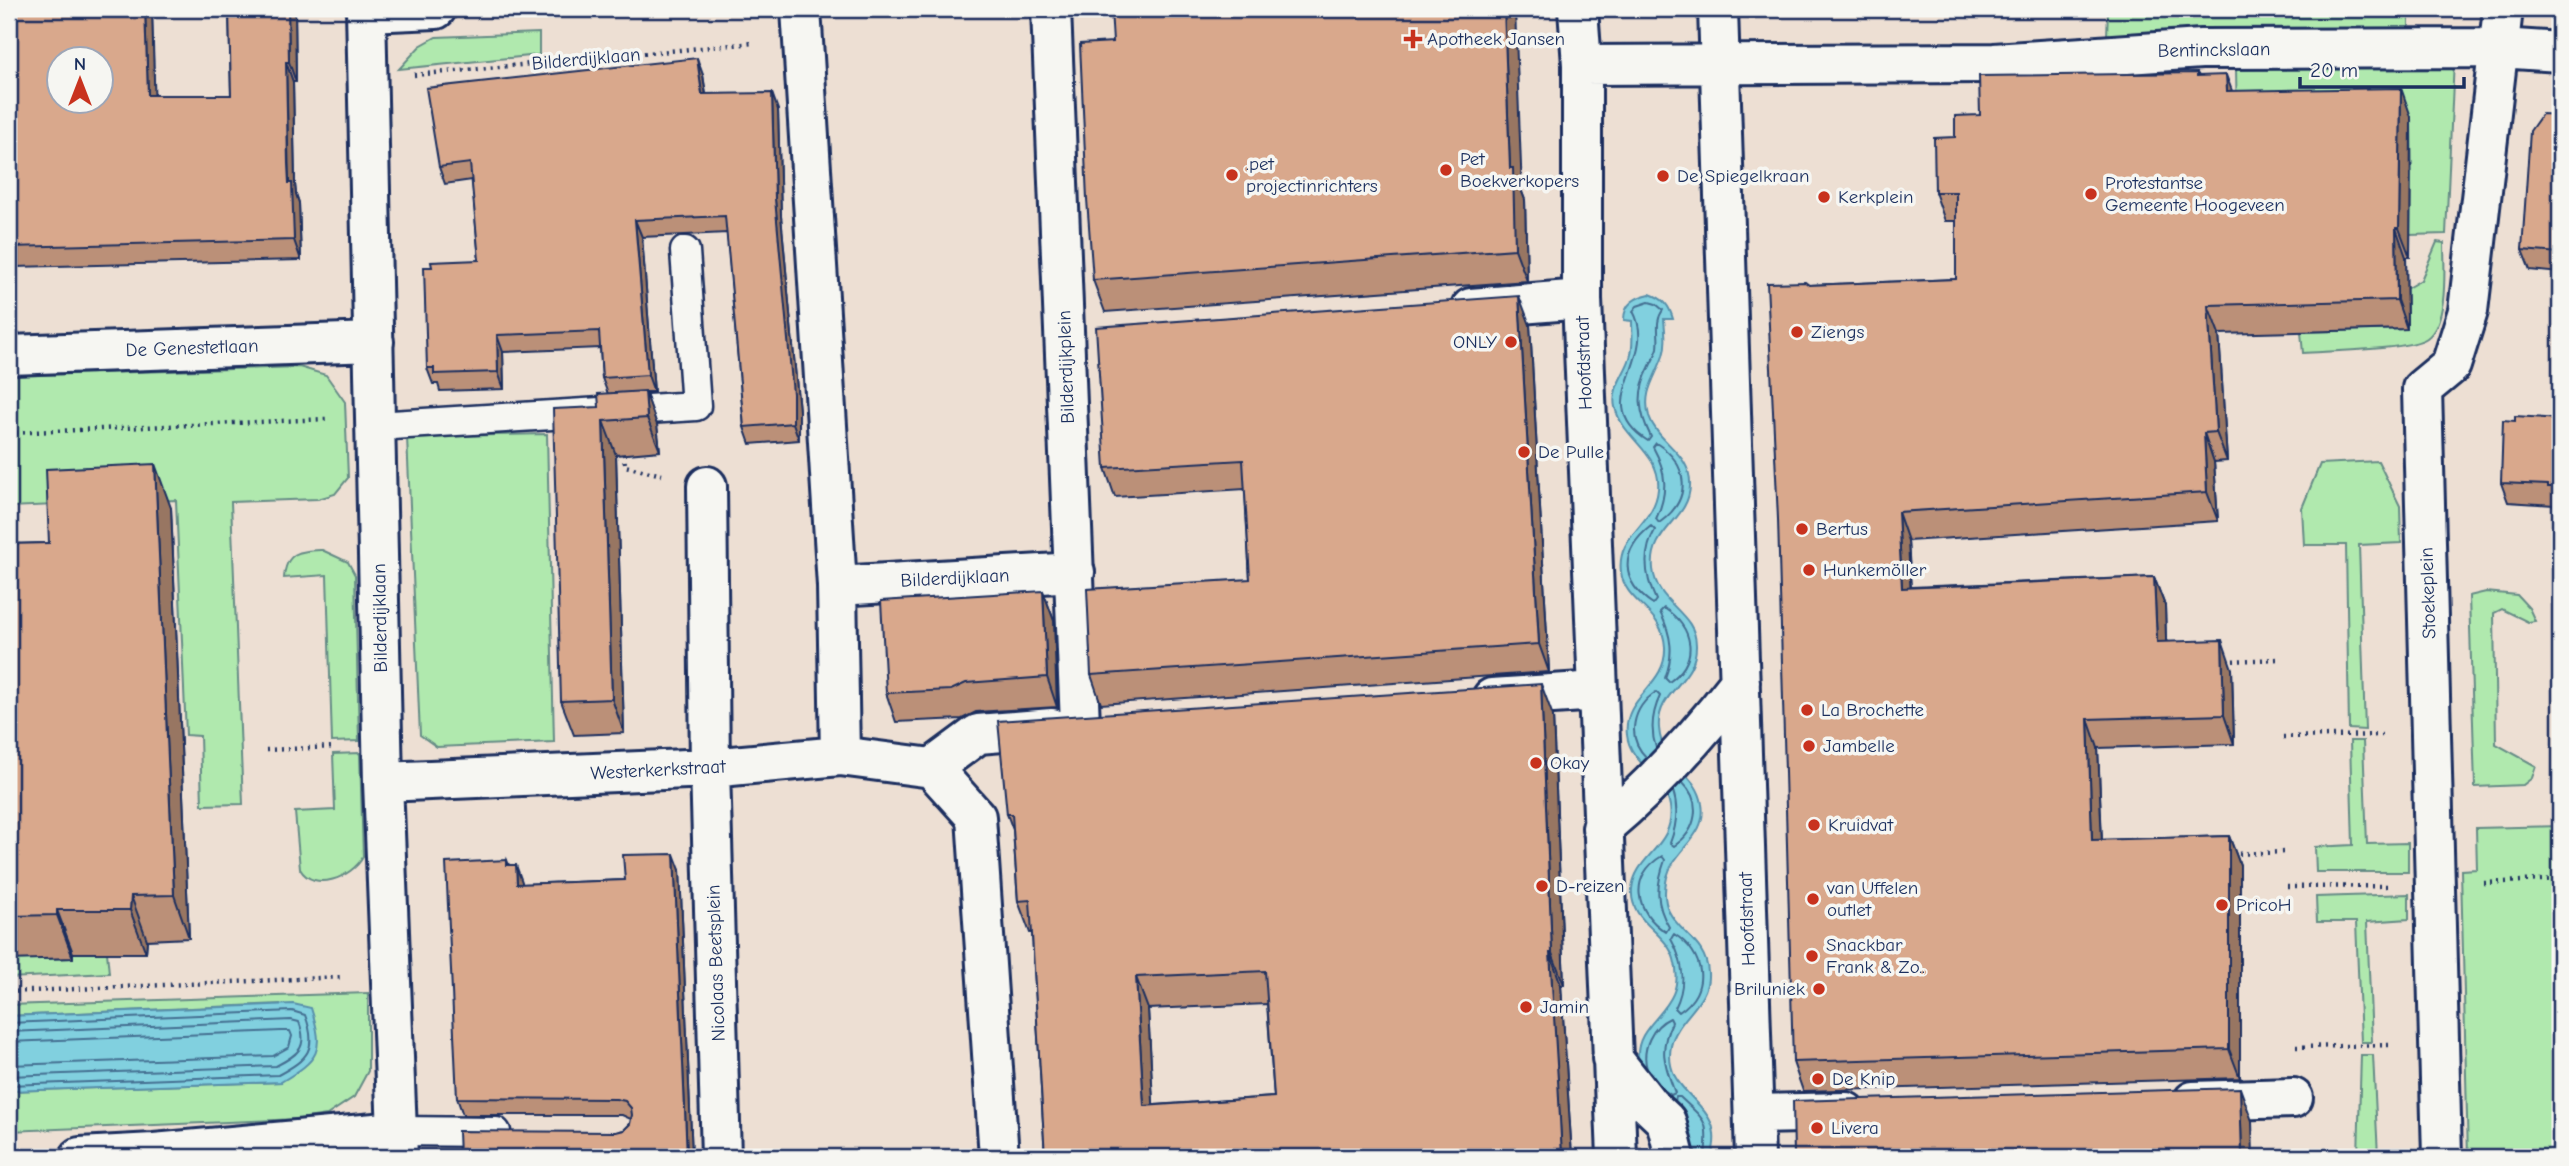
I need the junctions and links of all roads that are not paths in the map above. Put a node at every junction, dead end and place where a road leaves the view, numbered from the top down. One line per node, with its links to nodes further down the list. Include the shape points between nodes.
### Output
1 (436, 9): 6 (street, Bilderdijklaan)
2 (1051, 9): 16 (street, Bilderdijkplein)
3 (1578, 9): 10 (street, Hoofdstraat)
4 (1718, 9): 11 (street, Hoofdstraat)
5 (2503, 9): 8 (street)
6 (367, 11): 17 (street, Bilderdijklaan)
7 (802, 24): 22 (street)
8 (2500, 48): 9 (street, Bentinckslaan); 11 (street, Bentinckslaan, via 2201,49 1994,62); 45 (street, Stoekeplein, via 2468,311 2452,365 2422,389)
9 (2560, 52)
10 (1582, 65): 11 (street); 13 (street, Hoofdstraat)
11 (1721, 65): 23 (street, Hoofdstraat)
12 (685, 251): 19 (lane, via 696,406)
13 (1582, 299): 14 (street); 24 (street, Hoofdstraat)
14 (1435, 310)
15 (1105, 334): 16 (street)
16 (1064, 337): 21 (street, Bilderdijkplein)
17 (374, 342): 18 (street, De Genestetlaan); 19 (street, Bilderdijklaan)
18 (9, 355)
19 (376, 422): 29 (street, Bilderdijklaan)
20 (707, 486): 27 (street)
21 (1075, 572): 22 (street, Bilderdijklaan); 28 (street, Bilderdijkplein, via 1094,724 978,734)
22 (837, 586): 26 (street)
23 (1740, 682): 30 (street, via 1702,731); 35 (street, Hoofdstraat)
24 (1598, 691): 25 (street); 30 (street, Hoofdstraat)
25 (1456, 700)
26 (841, 757): 27 (street, Westerkerkstraat); 28 (street, Westerkerkstraat)
27 (710, 768): 29 (street, Westerkerkstraat); 41 (street, Nicolaas Beetsplein)
28 (932, 768): 42 (street, via 976,817)
29 (383, 782): 38 (street, Bilderdijklaan)
30 (1611, 820): 31 (street, Hoofdstraat)
31 (1612, 1058): 37 (street); 43 (street, Hoofdstraat)
32 (2293, 1098): 33 (street)
33 (2156, 1102)
34 (1884, 1111): 35 (street)
35 (1754, 1114): 44 (street, Hoofdstraat)
36 (516, 1132): 38 (lane)
37 (1671, 1139)
38 (398, 1144): 39 (street)
39 (154, 1155): 40 (street)
40 (80, 1157)
41 (721, 1157)
42 (999, 1157)
43 (1617, 1157)
44 (1755, 1157)
45 (2442, 1157)

